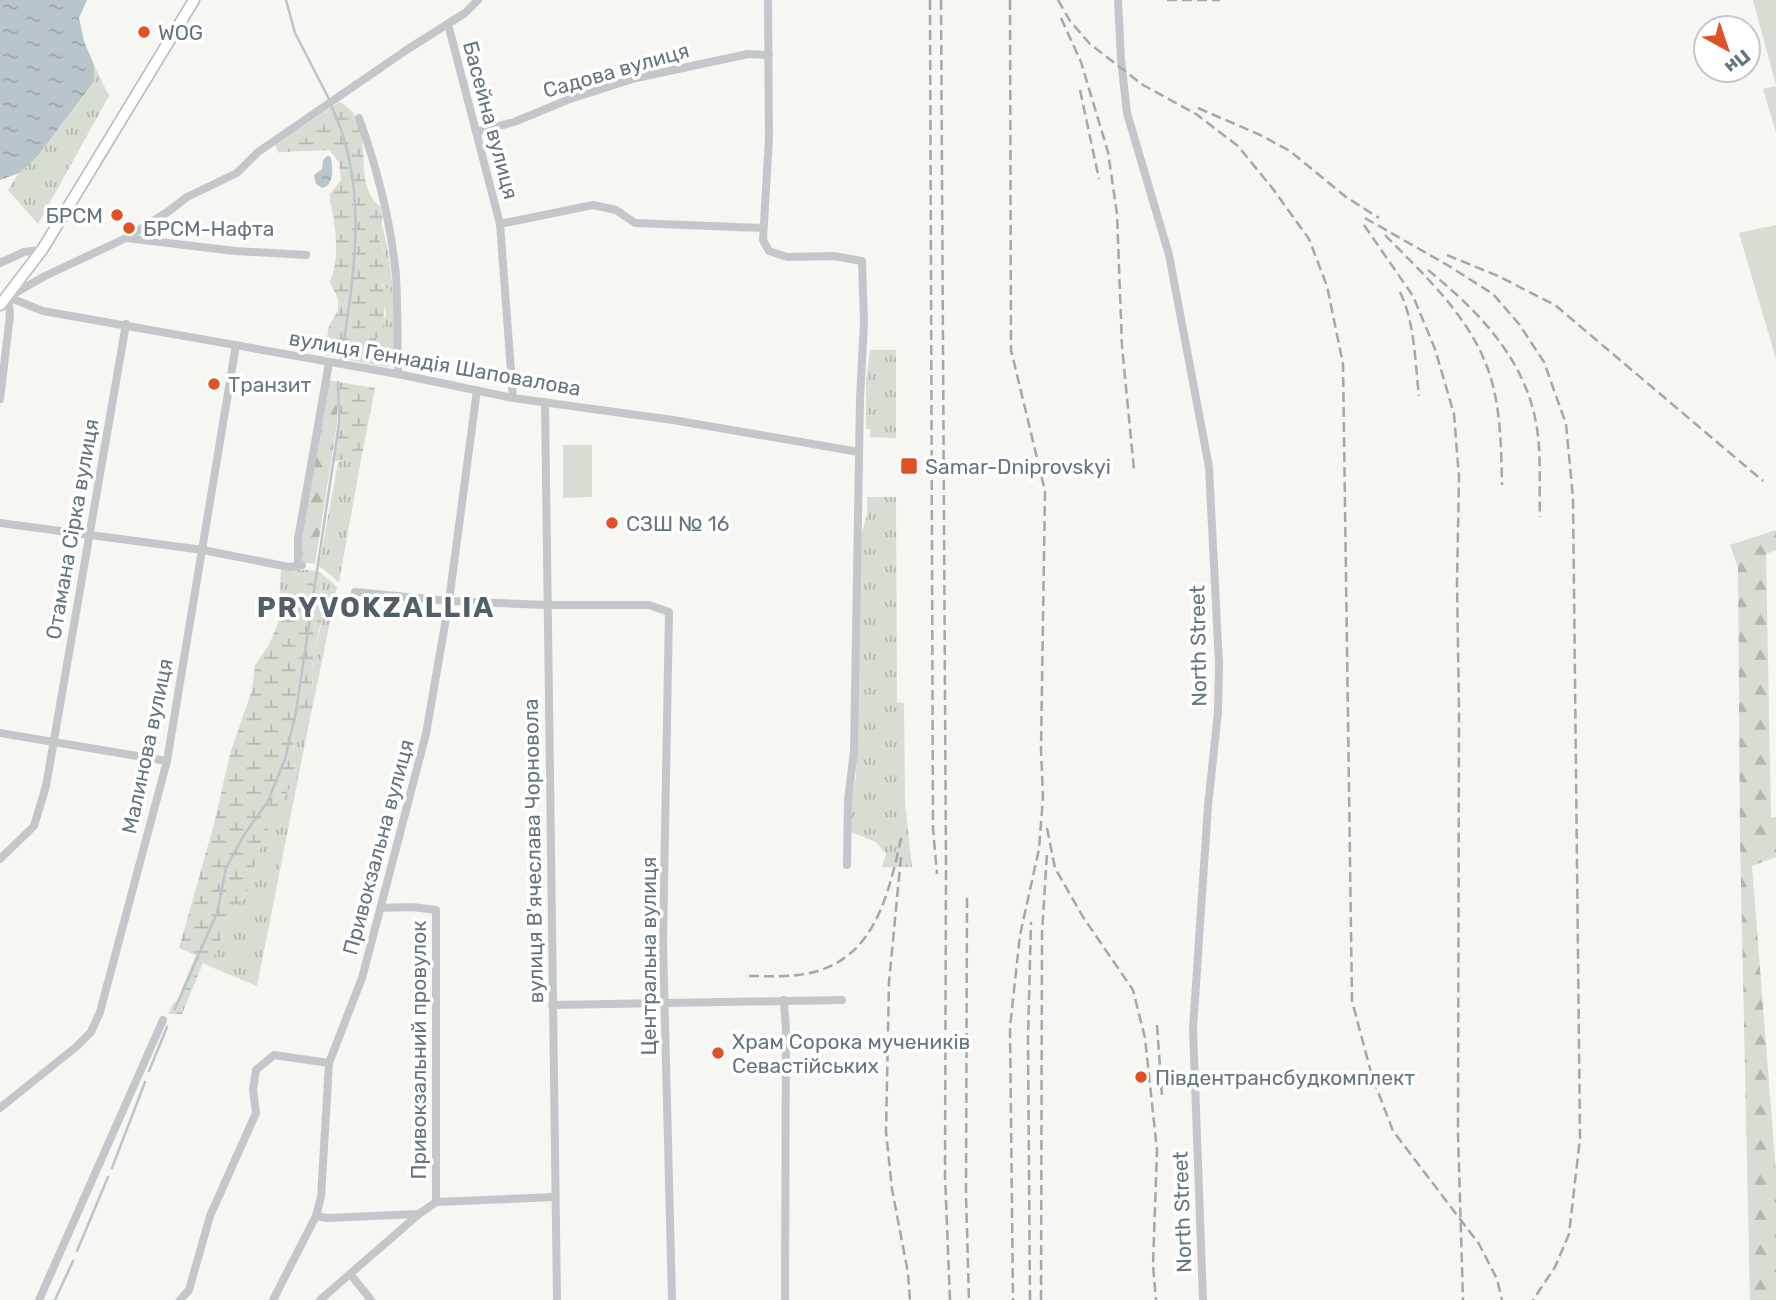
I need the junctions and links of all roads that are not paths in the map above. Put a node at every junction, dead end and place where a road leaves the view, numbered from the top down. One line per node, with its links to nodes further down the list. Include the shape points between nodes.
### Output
1 (194, 0): 12 (main road)
2 (478, 0): 5 (street)
3 (768, 0): 6 (street)
4 (1118, 0): 57 (street, North Street, via 1127,113 1170,255 1209,467 1219,664 1194,1029)
5 (448, 24): 8 (street, Басейна вулиця); 11 (street, via 323,106 258,152 237,173 187,197)
6 (769, 55): 8 (street, Садова вулиця, via 748,54 636,78); 10 (street)
7 (359, 118): 19 (street, via 391,243)
8 (476, 132): 9 (street, Басейна вулиця)
9 (500, 224): 10 (street, Басейна вулиця, via 593,205 615,210 635,223); 21 (street, Басейна вулиця)
10 (762, 228): 24 (street, via 769,251 787,257 834,256 862,261)
11 (126, 238): 13 (street); 15 (street)
12 (42, 250): 14 (street); 15 (main road)
13 (306, 255)
14 (0, 263)
15 (4, 301): 16 (street, вулиця Геннадія Шаповалова); 22 (street, via 10,315)
16 (126, 324): 17 (street, вулиця Геннадія Шаповалова); 26 (street, Отамана Сірка вулиця)
17 (236, 345): 18 (street, вулиця Геннадія Шаповалова); 27 (street, Малинова вулиця)
18 (327, 363): 19 (street, вулиця Геннадія Шаповалова); 27 (street, via 298,539 300,566)
19 (398, 374): 20 (street, вулиця Геннадія Шаповалова)
20 (477, 390): 21 (street, вулиця Геннадія Шаповалова); 29 (street, Привокзальна вулиця)
21 (513, 398): 23 (street, вулиця Геннадія Шаповалова)
22 (0, 399)
23 (545, 402): 24 (street, вулиця Геннадія Шаповалова); 30 (street, вулиця В'ячеслава Чорновола)
24 (859, 452): 35 (street)
25 (0, 523): 26 (street)
26 (88, 534): 27 (street); 32 (street, Отамана Сірка вулиця)
27 (203, 550): 33 (street, Малинова вулиця)
28 (355, 592): 29 (street)
29 (449, 601): 30 (street); 36 (street, Привокзальна вулиця, via 426,734)
30 (548, 606): 39 (street, Центральна вулиця, via 649,605 669,612); 40 (street, вулиця В'ячеслава Чорновола)
31 (0, 733): 32 (street)
32 (53, 741): 33 (street); 34 (street, Отамана Сірка вулиця, via 34,826)
33 (167, 761): 43 (street, Малинова вулиця, via 91,1032)
34 (0, 859)
35 (848, 865)
36 (381, 908): 42 (street, Привокзальна вулиця, via 362,978); 45 (street, Привокзальний провулок, via 436,910)
37 (784, 1000): 38 (street); 39 (street); 56 (street)
38 (842, 1000)
39 (665, 1004): 40 (street); 55 (street, Центральна вулиця)
40 (552, 1005): 44 (street, вулиця В'ячеслава Чорновола)
41 (163, 1020): 49 (street)
42 (329, 1063): 47 (street, Привокзальна вулиця); 50 (street, via 274,1055 256,1070 256,1113 210,1216 189,1290)
43 (0, 1108)
44 (555, 1197): 45 (street); 54 (street, вулиця В'ячеслава Чорновола)
45 (436, 1202): 46 (street)
46 (419, 1214): 47 (street); 48 (street)
47 (316, 1216): 51 (street, Привокзальна вулиця)
48 (351, 1275): 52 (street); 53 (street)
49 (39, 1300)
50 (180, 1300)
51 (273, 1300)
52 (320, 1300)
53 (370, 1300)
54 (557, 1300)
55 (671, 1300)
56 (785, 1300)
57 (1203, 1300)

